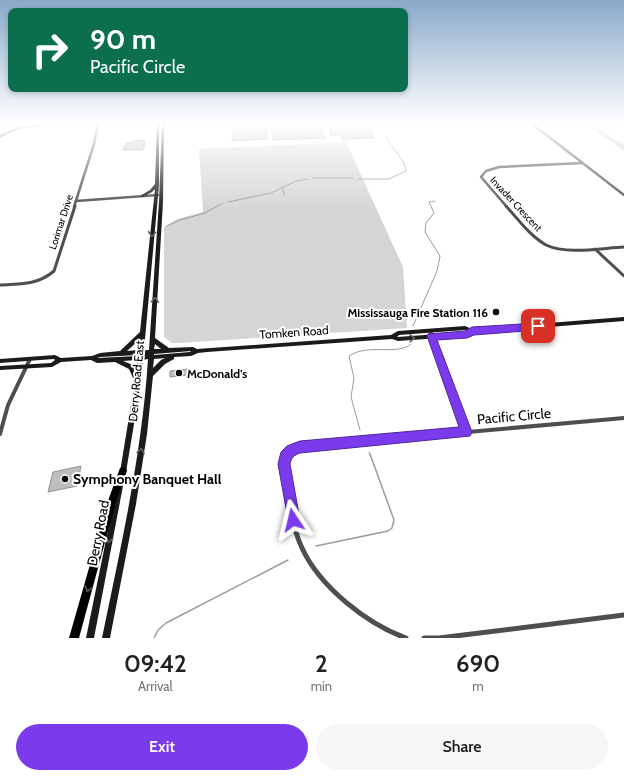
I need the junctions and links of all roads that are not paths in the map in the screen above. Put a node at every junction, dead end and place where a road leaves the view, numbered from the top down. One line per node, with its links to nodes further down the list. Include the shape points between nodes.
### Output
1 (91, 153): 11 (street, Lorimar Drive)
2 (158, 153): 6 (main road, Derry Road East)
3 (163, 153): 7 (main road, Derry Road East)
4 (569, 153): 5 (street)
5 (582, 163): 9 (street); 13 (street, Invader Crescent, via 499,167 487,169 481,177 541,242 570,250)
6 (157, 185): 8 (main road, Derry Road East); 10 (main road)
7 (162, 194): 8 (street); 19 (main road, Derry Road East, one-way to 7)
8 (156, 195): 10 (street); 17 (main road, Derry Road East, one-way to 17)
9 (624, 195)
10 (142, 196): 11 (street)
11 (76, 202): 15 (street, Lorimar Drive, via 54,271 36,282)
12 (624, 247): 13 (street)
13 (596, 249): 14 (street)
14 (624, 276)
15 (0, 285)
16 (623, 320): 18 (main road, Tomken Road, via 472,331 467,334)
17 (141, 334): 22 (main road); 24 (main road, Derry Road East)
18 (430, 334): 21 (main road, Tomken Road, via 398,339 392,337); 36 (street)
19 (152, 338): 20 (main road); 23 (main road, Derry Road East)
20 (167, 350): 21 (main road, Tomken Road); 23 (main road, Tomken Road)
21 (197, 351): 25 (main road, Tomken Road)
22 (121, 354): 24 (main road, Tomken Road); 26 (main road, Tomken Road)
23 (151, 355): 24 (main road, Tomken Road); 25 (main road, Tomken Road); 33 (main road, Derry Road East)
24 (140, 356): 29 (main road, Tomken Road); 34 (main road, Derry Road East)
25 (175, 356): 33 (main road, via 163,362)
26 (92, 358): 28 (main road, Tomken Road); 29 (main road, Tomken Road, via 97,361)
27 (30, 359): 28 (main road, Tomken Road, via 55,357); 30 (main road, Tomken Road); 31 (street)
28 (60, 360): 31 (main road, Tomken Road, via 52,364)
29 (114, 360): 34 (main road, via 131,368)
30 (0, 361)
31 (27, 366): 32 (main road, Tomken Road); 38 (street, via 8,405)
32 (0, 368)
33 (150, 375): 43 (main road, Derry Road East, one-way to 33, via 133,504)
34 (138, 382): 37 (main road, Derry Road East)
35 (624, 418): 36 (street, Pacific Circle)
36 (466, 432): 44 (street, Pacific Circle, via 300,447 291,450 286,456 284,464 295,529 310,564 323,580 363,614 382,628)
37 (130, 433): 39 (main road, Derry Road)
38 (0, 434)
39 (123, 471): 41 (highway, one-way to 41); 42 (main road, Derry Road, one-way to 42)
40 (624, 615): 45 (street)
41 (74, 638)
42 (90, 638)
43 (106, 638)
44 (406, 638)
45 (424, 638)

